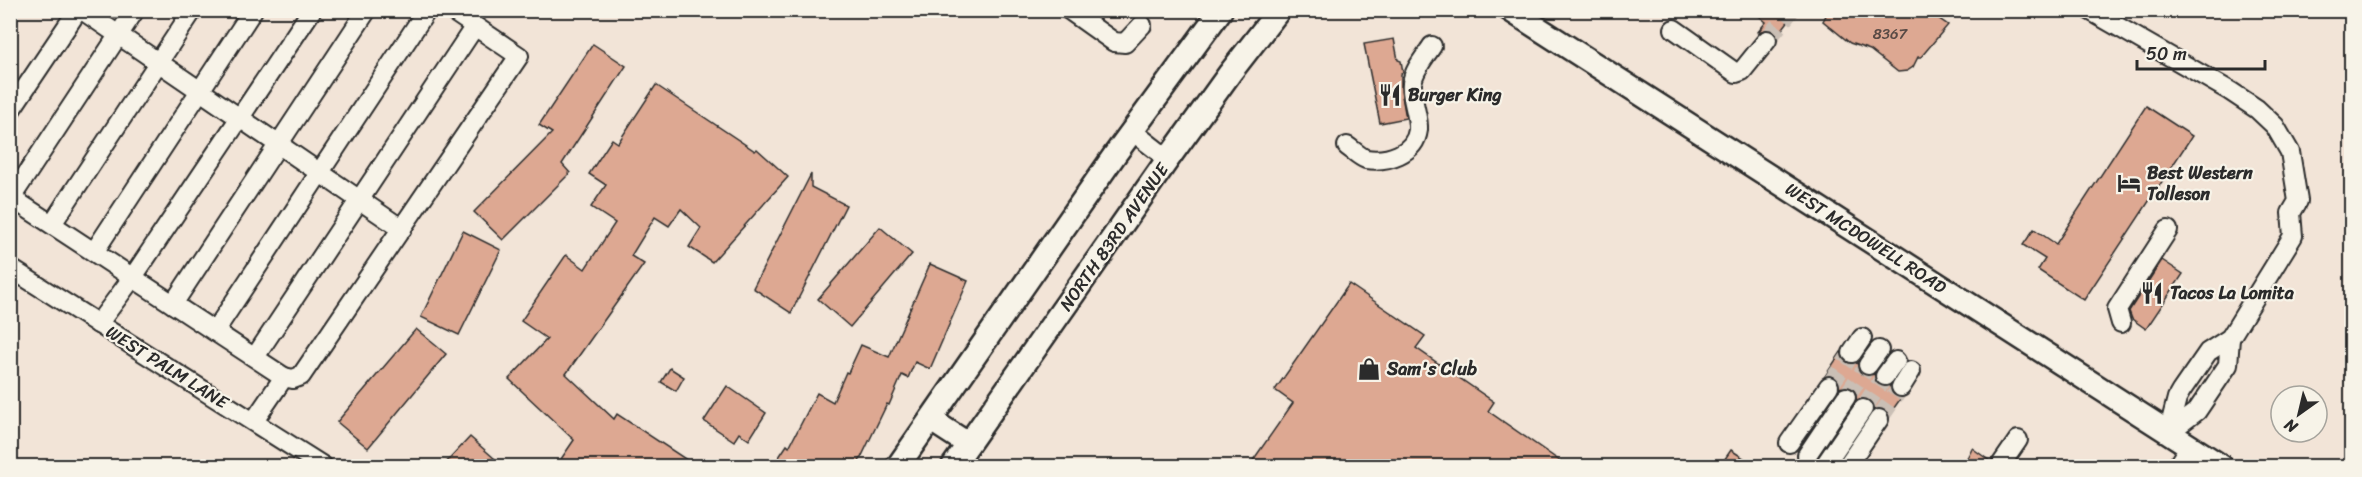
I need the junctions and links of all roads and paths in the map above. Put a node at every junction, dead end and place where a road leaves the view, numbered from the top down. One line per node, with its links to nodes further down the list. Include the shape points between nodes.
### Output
1 (80, 10): 17 (street); 22 (street)
2 (135, 10): 17 (street)
3 (192, 10): 20 (street)
4 (253, 10): 21 (street)
5 (312, 10): 23 (street)
6 (367, 10): 25 (street)
7 (427, 10): 28 (street)
8 (451, 10): 15 (street)
9 (1070, 10): 14 (street, via 1114,42 1125,43)
10 (1221, 10): 24 (main road)
11 (1279, 10): 27 (main road, NORTH 83RD AVENUE)
12 (1510, 10): 53 (main road, WEST MCDOWELL ROAD)
13 (2089, 10): 53 (street, via 2257,109 2275,126 2290,152 2298,201 2291,213 2293,236 2230,338 2208,352 2181,391)
14 (1142, 25)
15 (475, 26): 30 (street); 32 (street, via 519,56)
16 (1674, 29): 18 (street, via 1736,73 1742,71)
17 (118, 35): 20 (street); 29 (street)
18 (1767, 40)
19 (1432, 46): 26 (street, via 1414,75 1418,129 1415,139 1403,153 1386,159 1364,159)
20 (159, 63): 21 (street); 31 (street)
21 (200, 91): 23 (street); 34 (street)
22 (10, 111)
23 (241, 118): 25 (street); 36 (street)
24 (1132, 131): 27 (street); 51 (main road)
25 (279, 145): 28 (street); 37 (street)
26 (1347, 146)
27 (1168, 159): 56 (main road, NORTH 83RD AVENUE)
28 (320, 173): 30 (street); 40 (street)
29 (11, 198): 31 (street)
30 (360, 200): 32 (street); 41 (street)
31 (52, 224): 34 (street)
32 (402, 228): 45 (street, via 301,376)
33 (2168, 230): 38 (street, via 2117,309)
34 (94, 252): 36 (street)
35 (10, 268): 39 (street, WEST PALM LANE)
36 (133, 277): 37 (street); 39 (street)
37 (173, 304): 40 (street)
38 (2121, 323)
39 (98, 324): 52 (street, WEST PALM LANE)
40 (214, 331): 41 (street)
41 (255, 357): 45 (street)
42 (1896, 361): 44 (street)
43 (1911, 371): 47 (street)
44 (1885, 376)
45 (284, 377): 52 (street)
46 (1829, 386): 55 (street)
47 (1901, 387)
48 (1846, 397): 58 (street)
49 (1863, 409): 62 (street)
50 (1879, 419): 63 (street)
51 (931, 420): 56 (main road); 60 (main road)
52 (254, 421): 59 (street, WEST PALM LANE)
53 (2168, 433): 57 (main road, WEST MCDOWELL ROAD)
54 (2018, 440): 64 (street)
55 (1789, 443)
56 (968, 444): 61 (main road, NORTH 83RD AVENUE)
57 (2190, 446): 65 (street); 66 (main road, WEST MCDOWELL ROAD)
58 (1807, 455)
59 (323, 466)
60 (898, 466)
61 (953, 466)
62 (1824, 466)
63 (1847, 466)
64 (2000, 466)
65 (2177, 466)
66 (2221, 466)

